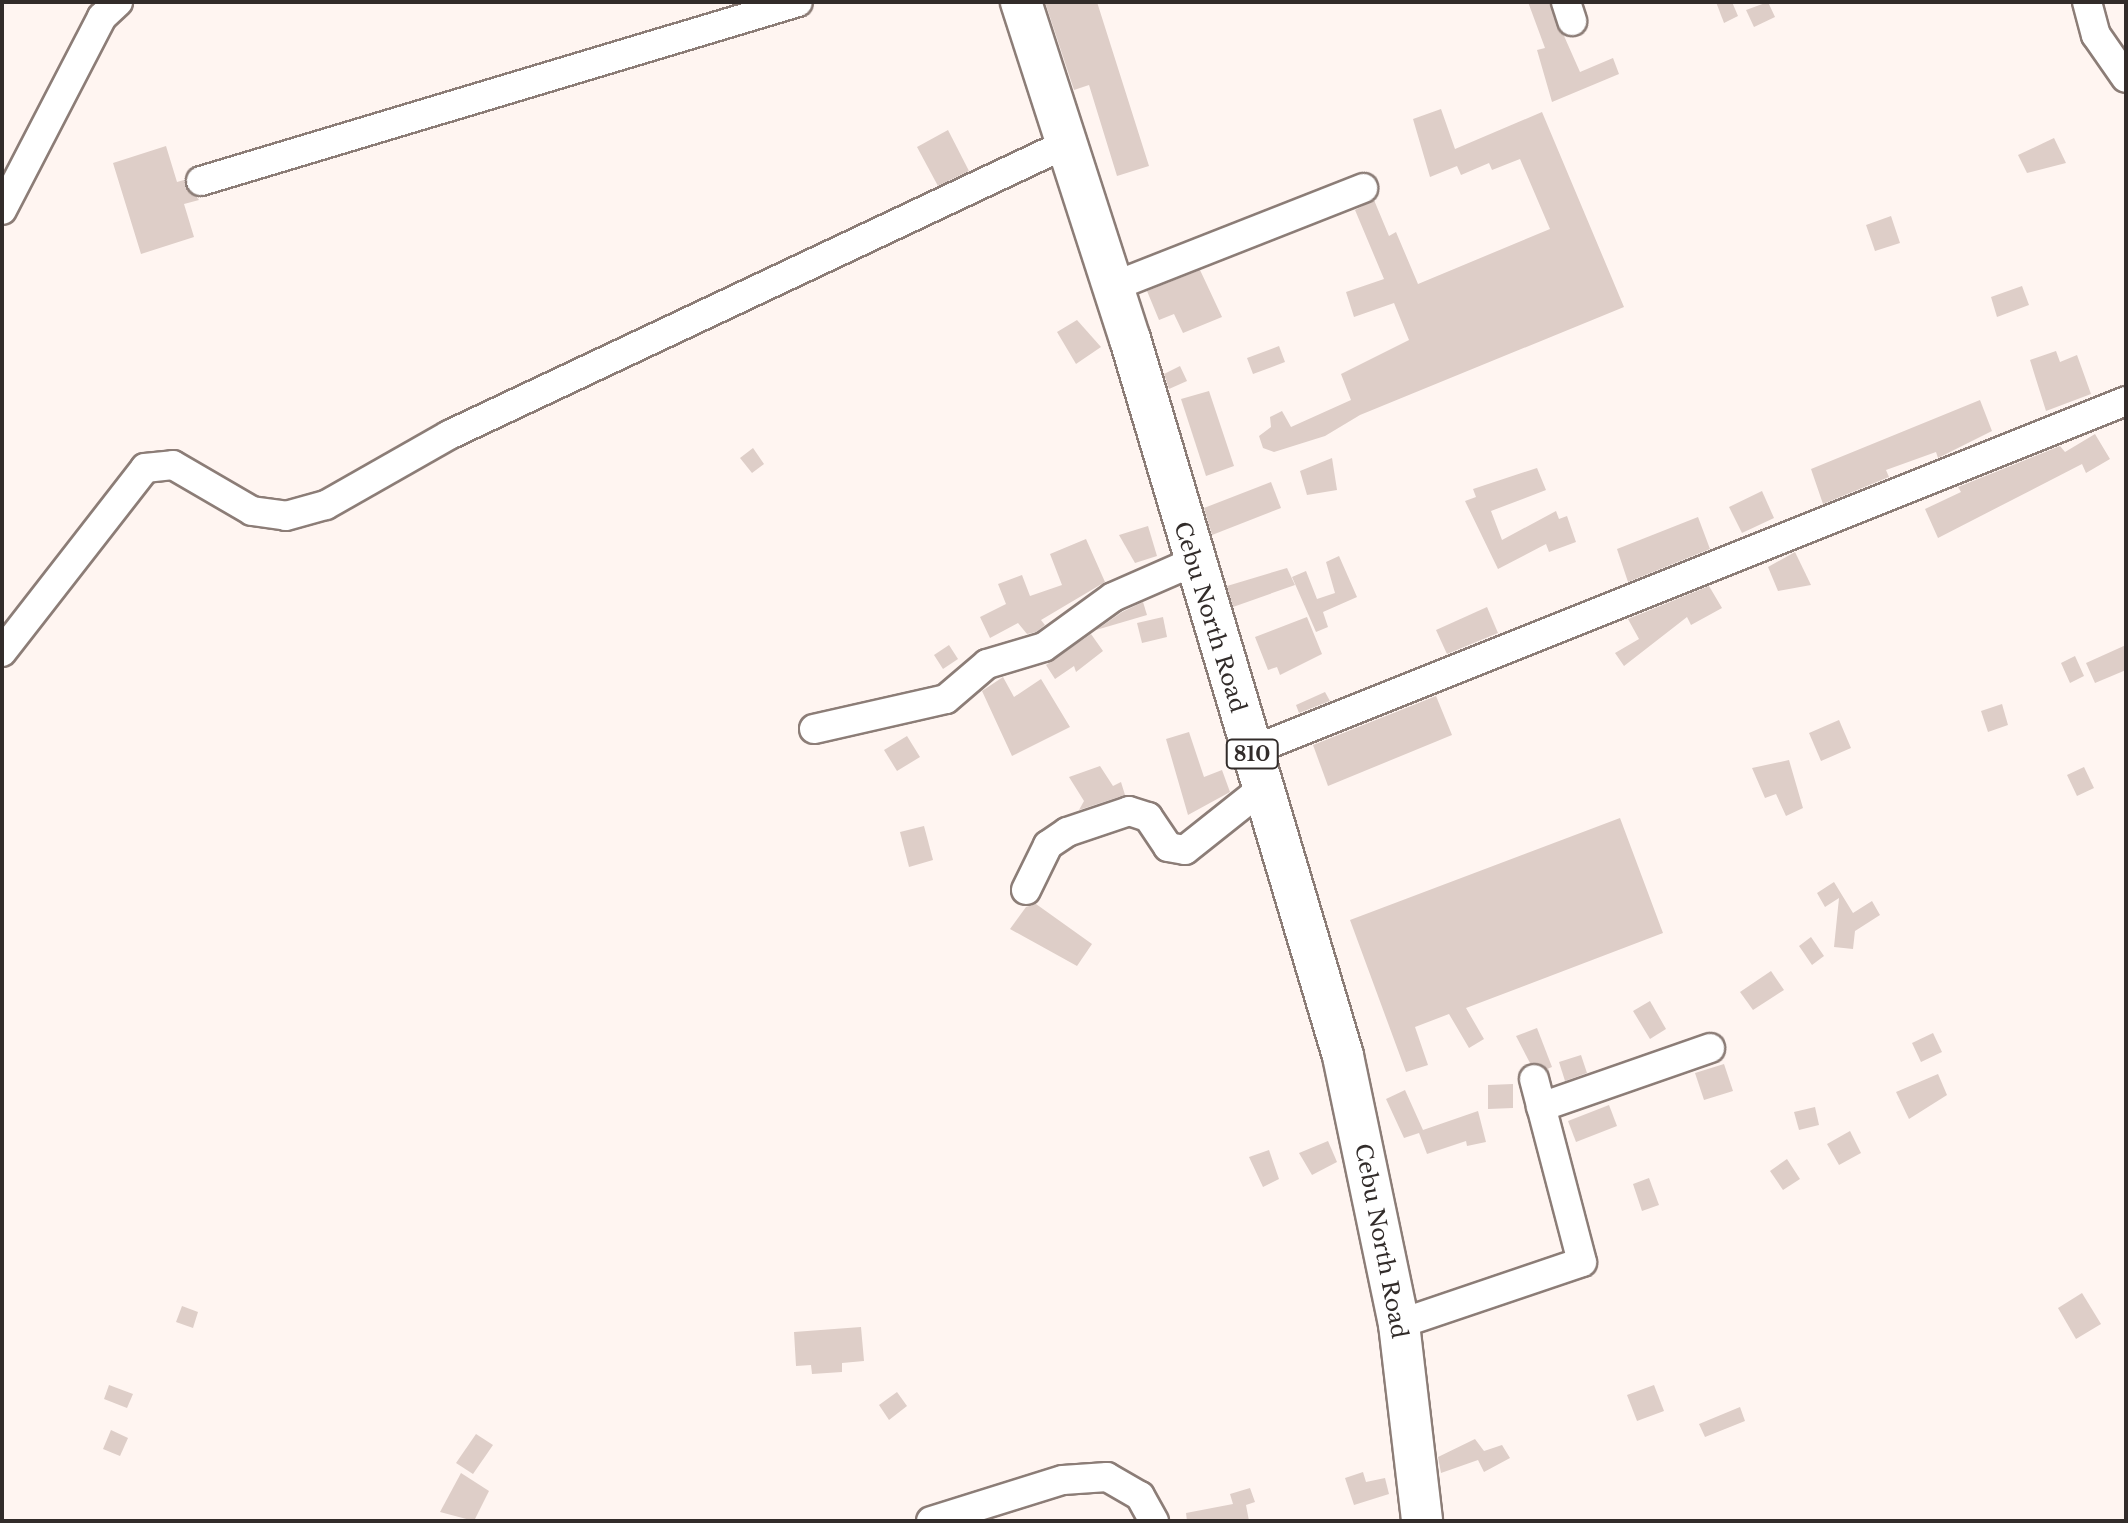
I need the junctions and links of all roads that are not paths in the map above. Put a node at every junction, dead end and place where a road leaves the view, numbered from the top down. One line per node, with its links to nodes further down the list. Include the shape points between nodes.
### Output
1 (118, 2): 9 (street, via 102,17)
2 (798, 2): 7 (street)
3 (1021, 2): 6 (highway, Cebu North Road / 810)
4 (2087, 2): 5 (street, via 2096,35)
5 (2126, 78)
6 (1064, 145): 10 (highway, Cebu North Road / 810); 13 (street, via 449,435 326,505 286,516 252,511 173,465 145,468)
7 (201, 181)
8 (1363, 188): 10 (street)
9 (2, 210)
10 (1112, 287): 12 (highway, Cebu North Road / 810)
11 (2122, 407): 15 (street)
12 (1193, 562): 14 (street, via 1113,597 1044,647 987,664 946,699); 15 (highway, Cebu North Road / 810)
13 (2, 652)
14 (814, 729)
15 (1257, 769): 16 (street, via 1185,850 1168,847 1148,817 1129,811 1067,832 1048,845); 20 (highway, Cebu North Road / 810, via 1343,1056)
16 (1026, 890)
17 (1710, 1048): 19 (street)
18 (1534, 1079): 19 (street)
19 (1541, 1107): 20 (street, via 1582,1262)
20 (1399, 1324): 23 (highway, Cebu North Road / 810)
21 (931, 1521): 22 (street, via 1063,1480 1107,1477 1140,1496)
22 (1154, 1521)
23 (1422, 1521)

